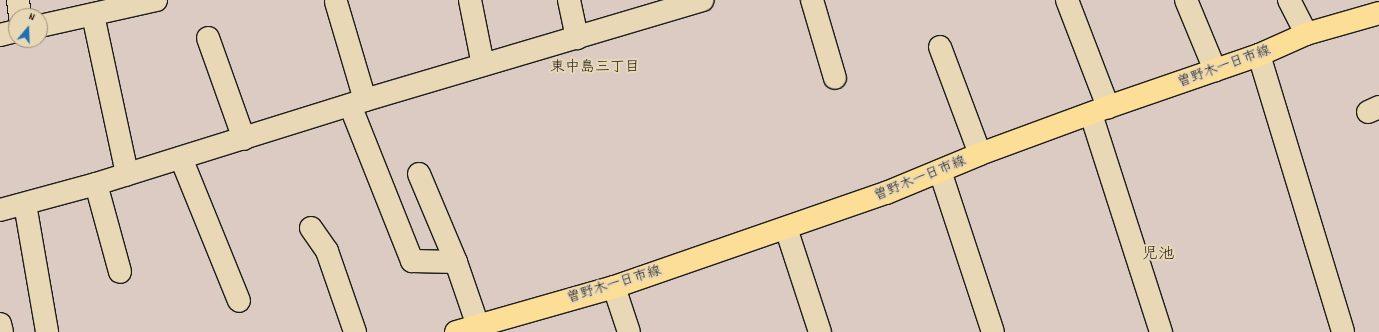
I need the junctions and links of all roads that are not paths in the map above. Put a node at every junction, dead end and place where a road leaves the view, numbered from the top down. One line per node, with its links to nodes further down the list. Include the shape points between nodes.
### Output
1 (156, 0): 12 (street)
2 (470, 0): 19 (street)
3 (569, 0): 16 (street)
4 (702, 0): 10 (street)
5 (812, 0): 21 (street)
6 (1067, 0): 23 (street)
7 (1186, 0): 20 (street)
8 (1289, 0): 14 (street)
9 (336, 2): 22 (street)
10 (665, 6): 16 (street)
11 (1379, 13): 14 (main road, 曽野木一日市線)
12 (93, 15): 13 (street); 28 (street)
13 (48, 24)
14 (1306, 34): 18 (main road, 曽野木一日市線)
15 (208, 38): 24 (street)
16 (577, 38): 19 (street)
17 (940, 47): 25 (street)
18 (1259, 55): 20 (main road, 曽野木一日市線); 49 (street)
19 (483, 64): 22 (street)
20 (1215, 70): 23 (main road, 曽野木一日市線)
21 (835, 78)
22 (357, 102): 24 (street); 35 (street, via 412,261)
23 (1099, 111): 25 (main road, 曽野木一日市線); 48 (street)
24 (244, 139): 26 (street)
25 (980, 154): 27 (main road, 曽野木一日市線)
26 (181, 158): 28 (street); 38 (street)
27 (940, 171): 34 (main road, 曽野木一日市線); 47 (street)
28 (127, 174): 30 (street)
29 (419, 174): 35 (street)
30 (96, 184): 31 (street); 36 (street)
31 (25, 204): 32 (street); 42 (street)
32 (0, 210)
33 (311, 228): 43 (street, via 328,251)
34 (786, 228): 37 (main road, 曽野木一日市線); 46 (street)
35 (456, 262): 40 (street)
36 (120, 272)
37 (614, 287): 40 (main road, 曽野木一日市線); 45 (street)
38 (239, 301)
39 (0, 324): 41 (street)
40 (478, 326): 44 (main road, 曽野木一日市線)
41 (2, 332)
42 (47, 332)
43 (355, 332)
44 (456, 332)
45 (629, 332)
46 (820, 332)
47 (993, 332)
48 (1161, 332)
49 (1342, 332)

